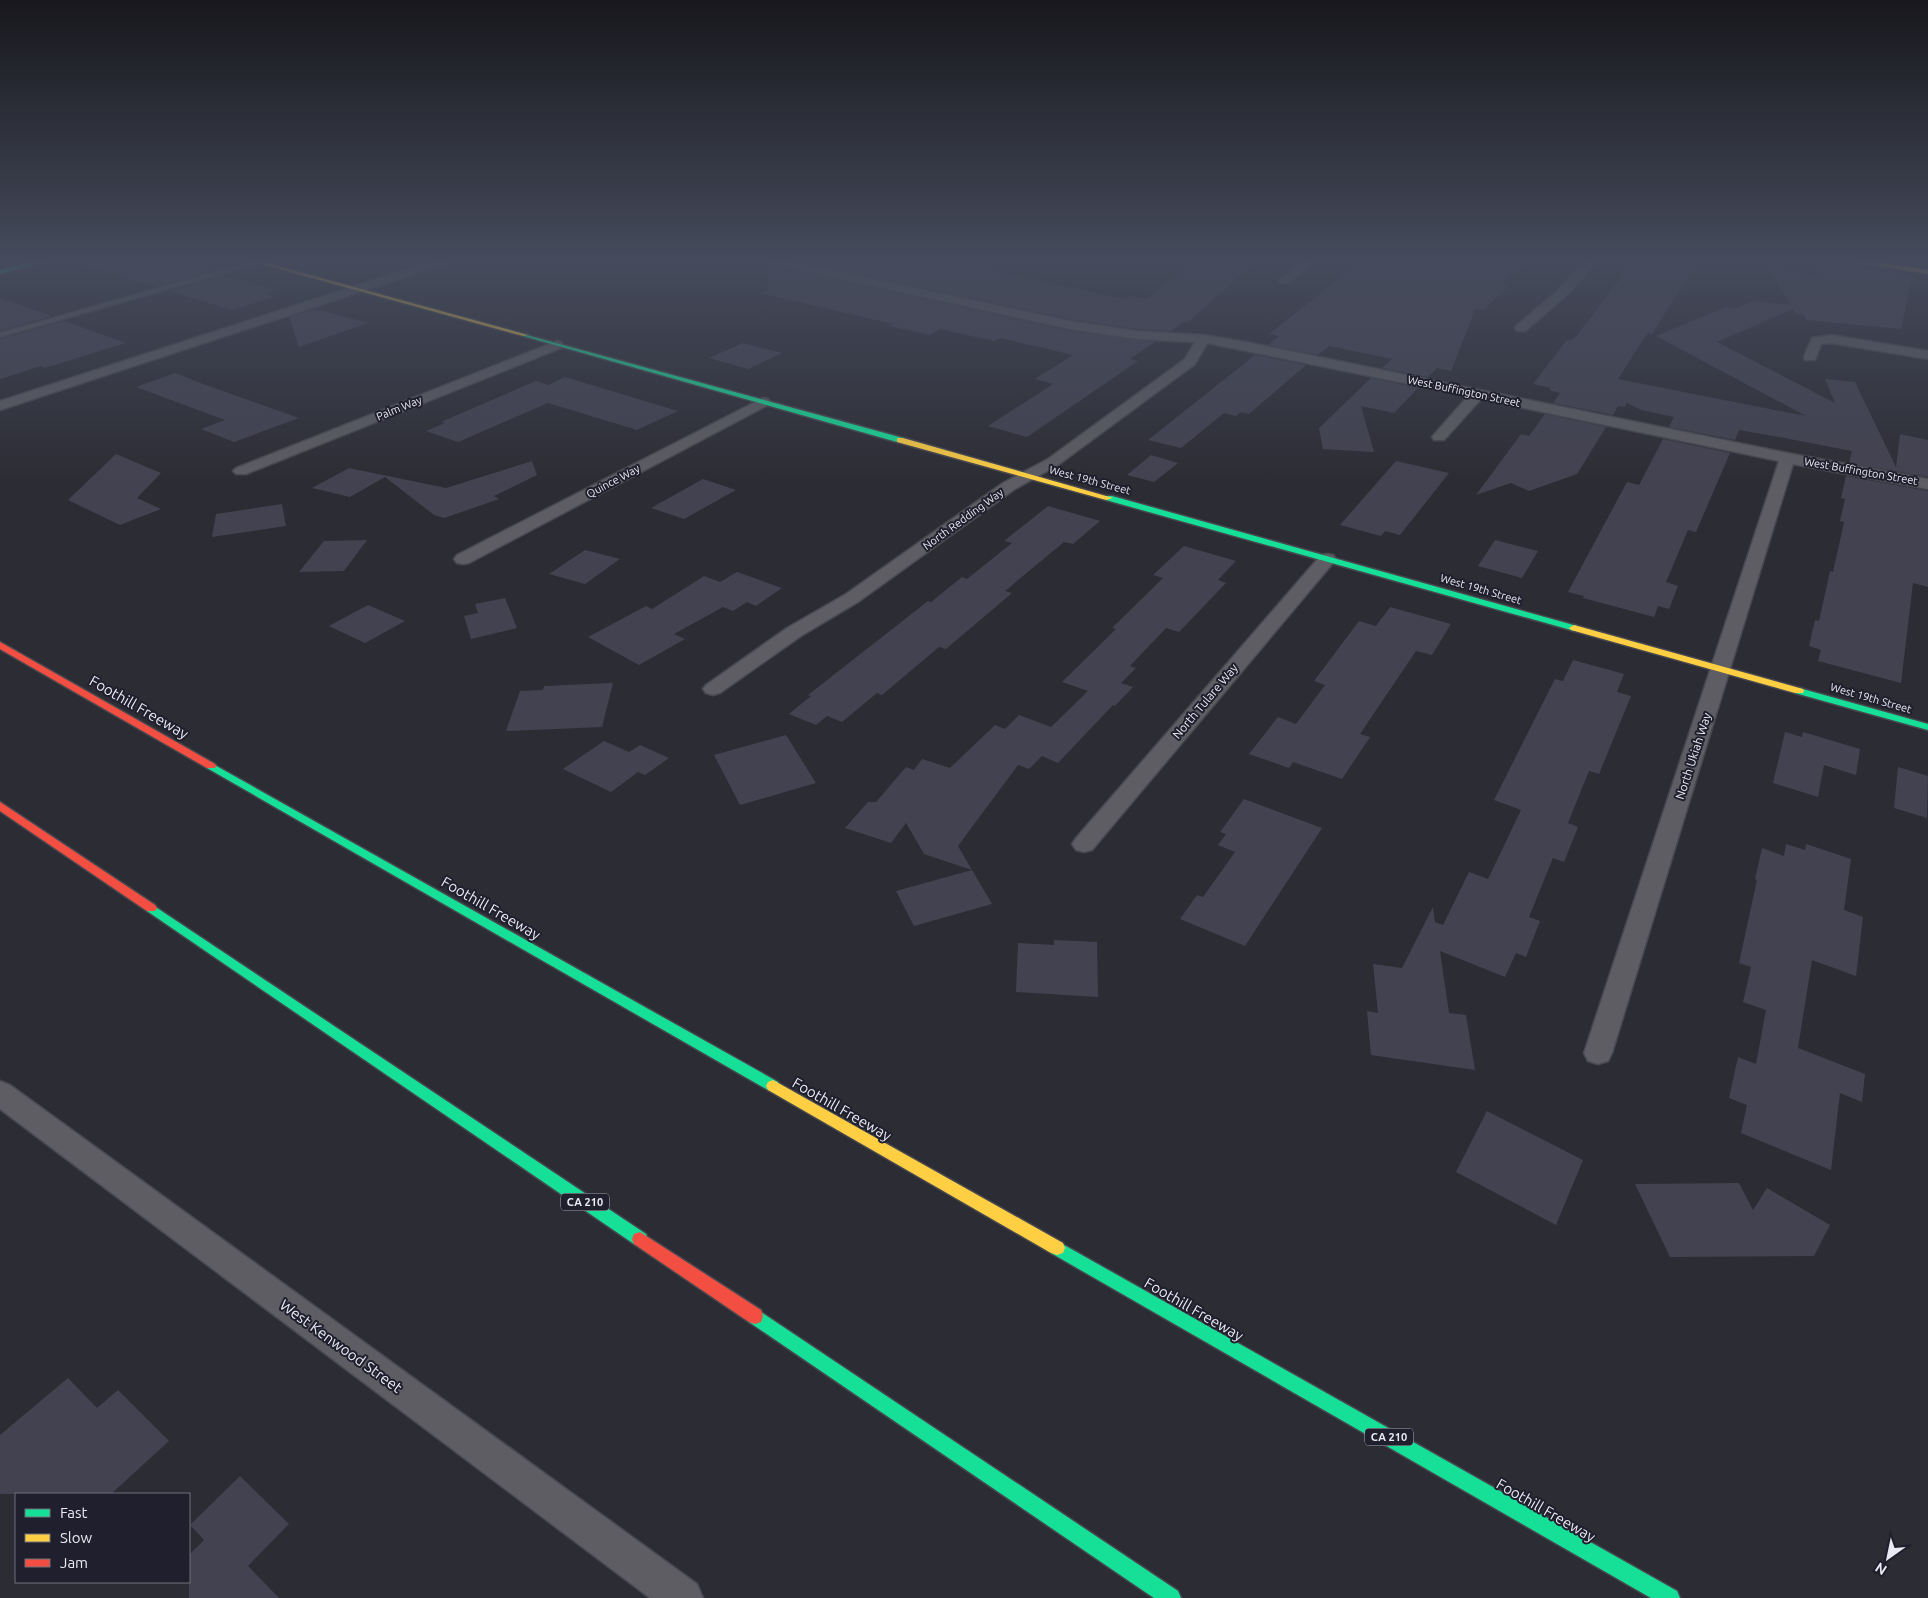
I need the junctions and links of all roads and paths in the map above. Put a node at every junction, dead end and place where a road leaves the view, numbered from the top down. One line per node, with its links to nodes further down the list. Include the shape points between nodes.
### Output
1 (223, 334): 10 (street)
2 (519, 334): 5 (main road, West 19th Street)
3 (1126, 334): 4 (street, West Buffington Street)
4 (1203, 339): 8 (street, West Buffington Street); 14 (street, North Redding Way, via 1190,362 1053,462)
5 (557, 345): 9 (main road, West 19th Street); 13 (street, Palm Way)
6 (1928, 355): 7 (street, via 1831,339 1816,341)
7 (1810, 357)
8 (1478, 394): 11 (street); 12 (street, West Buffington Street)
9 (763, 402): 14 (main road, West 19th Street); 16 (street, Quince Way)
10 (0, 406)
11 (1439, 438)
12 (1787, 458): 15 (street, West Buffington Street); 19 (street, North Ukiah Way)
13 (240, 471)
14 (1027, 476): 17 (main road, West 19th Street); 20 (street, North Redding Way)
15 (1928, 484)
16 (463, 559)
17 (1327, 559): 19 (main road, West 19th Street); 23 (street, North Tulare Way)
18 (0, 645): 28 (main road, Foothill Freeway / CA 210)
19 (1721, 669): 21 (main road, West 19th Street); 24 (street, North Ukiah Way)
20 (714, 689)
21 (1928, 727)
22 (0, 806): 27 (main road, CA 210)
23 (1084, 844)
24 (1598, 1053)
25 (0, 1094): 26 (street, West Kenwood Street)
26 (683, 1598)
27 (1171, 1598)
28 (1670, 1598)

